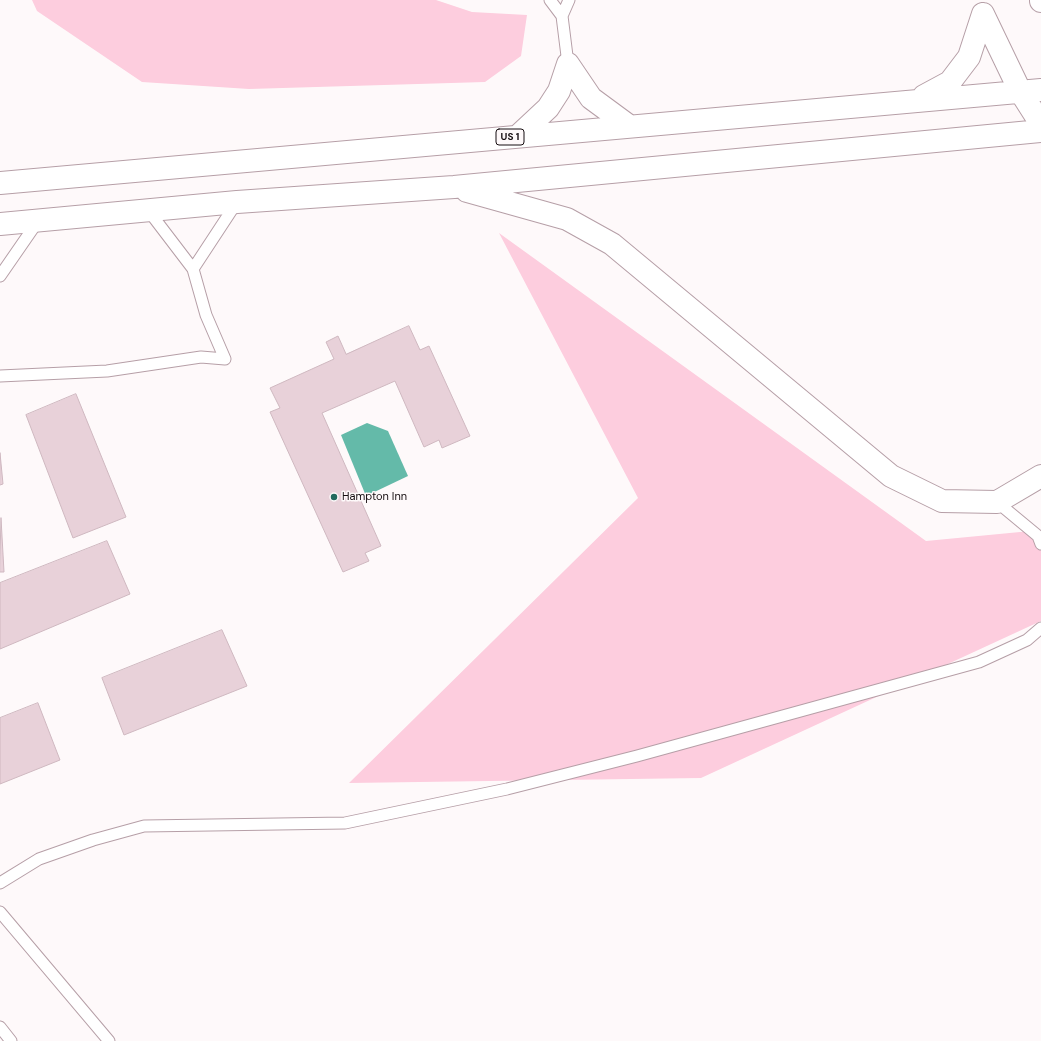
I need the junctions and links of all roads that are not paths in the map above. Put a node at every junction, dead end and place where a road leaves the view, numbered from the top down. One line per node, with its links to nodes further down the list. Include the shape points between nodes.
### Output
1 (550, 0): 4 (lane)
2 (569, 0): 4 (lane)
3 (983, 7): 6 (highway); 7 (highway, via 969,57 950,82)
4 (562, 16): 5 (lane)
5 (568, 64): 9 (highway, via 591,98); 11 (highway, via 558,91 548,108)
6 (1031, 91): 7 (highway, US 1); 8 (highway)
7 (916, 101): 9 (highway, US 1)
8 (1041, 124)
9 (629, 126): 11 (highway, US 1)
10 (1041, 131): 13 (highway)
11 (518, 136): 12 (highway, US 1)
12 (0, 183)
13 (454, 187): 14 (highway); 22 (highway, via 567,218 612,244 891,476 942,501)
14 (237, 202): 15 (highway); 18 (lane)
15 (148, 210): 16 (highway); 18 (lane)
16 (38, 221): 17 (highway); 19 (lane)
17 (0, 224)
18 (193, 269): 20 (lane, via 206,315 225,359 201,357 107,371)
19 (0, 276)
20 (0, 376)
21 (1041, 476): 22 (highway)
22 (997, 502): 23 (lane, via 1038,536)
23 (1041, 544)
24 (1041, 628): 25 (lane, via 1027,640 979,662 507,789 345,823 144,826 39,858)
25 (0, 883)
26 (0, 912): 29 (lane)
27 (0, 1027): 28 (lane)
28 (12, 1041)
29 (109, 1041)

